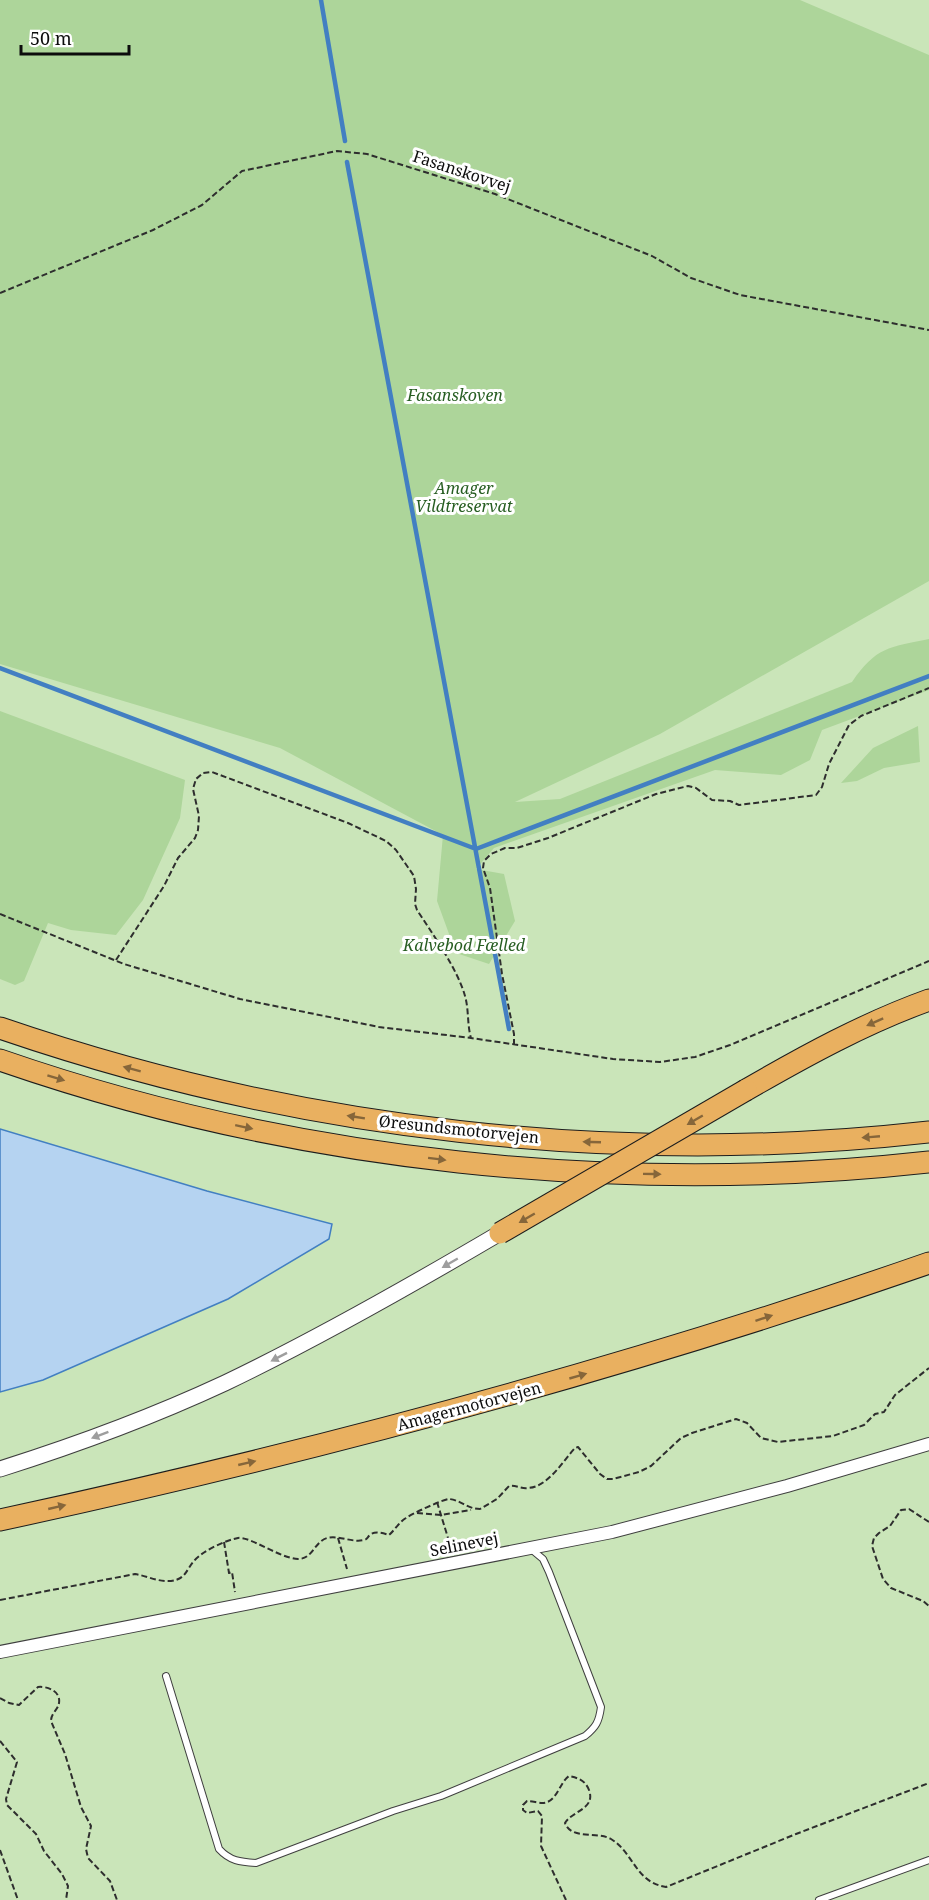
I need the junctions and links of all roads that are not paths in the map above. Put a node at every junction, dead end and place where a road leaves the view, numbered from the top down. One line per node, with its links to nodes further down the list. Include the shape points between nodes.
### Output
1 (929, 1000): 6 (highway, one-way to 6, bridge, via 849,1034)
2 (0, 1028): 4 (highway, Øresundsmotorvejen, one-way to 2, via 710,1145 579,1142 448,1130 317,1111 210,1088 93,1058)
3 (0, 1060): 5 (highway, Øresundsmotorvejen, one-way to 5, via 98,1090 234,1124 339,1145 456,1161 587,1172 703,1175 843,1170)
4 (929, 1132)
5 (929, 1162)
6 (500, 1233): 9 (street, one-way to 9, via 338,1326 222,1384 102,1434)
7 (929, 1263): 10 (highway, Amagermotorvejen, one-way to 7, via 294,1452 492,1401 739,1327)
8 (929, 1444): 11 (street, Selinevej, via 612,1532)
9 (0, 1469)
10 (0, 1520)
11 (530, 1548): 12 (street, Selinevej); 13 (lane, via 543,1558 600,1707 596,1727 585,1736 441,1796 393,1810 255,1863 227,1858 219,1849)
12 (0, 1652)
13 (166, 1676)
14 (929, 1860): 15 (lane)
15 (819, 1900)

